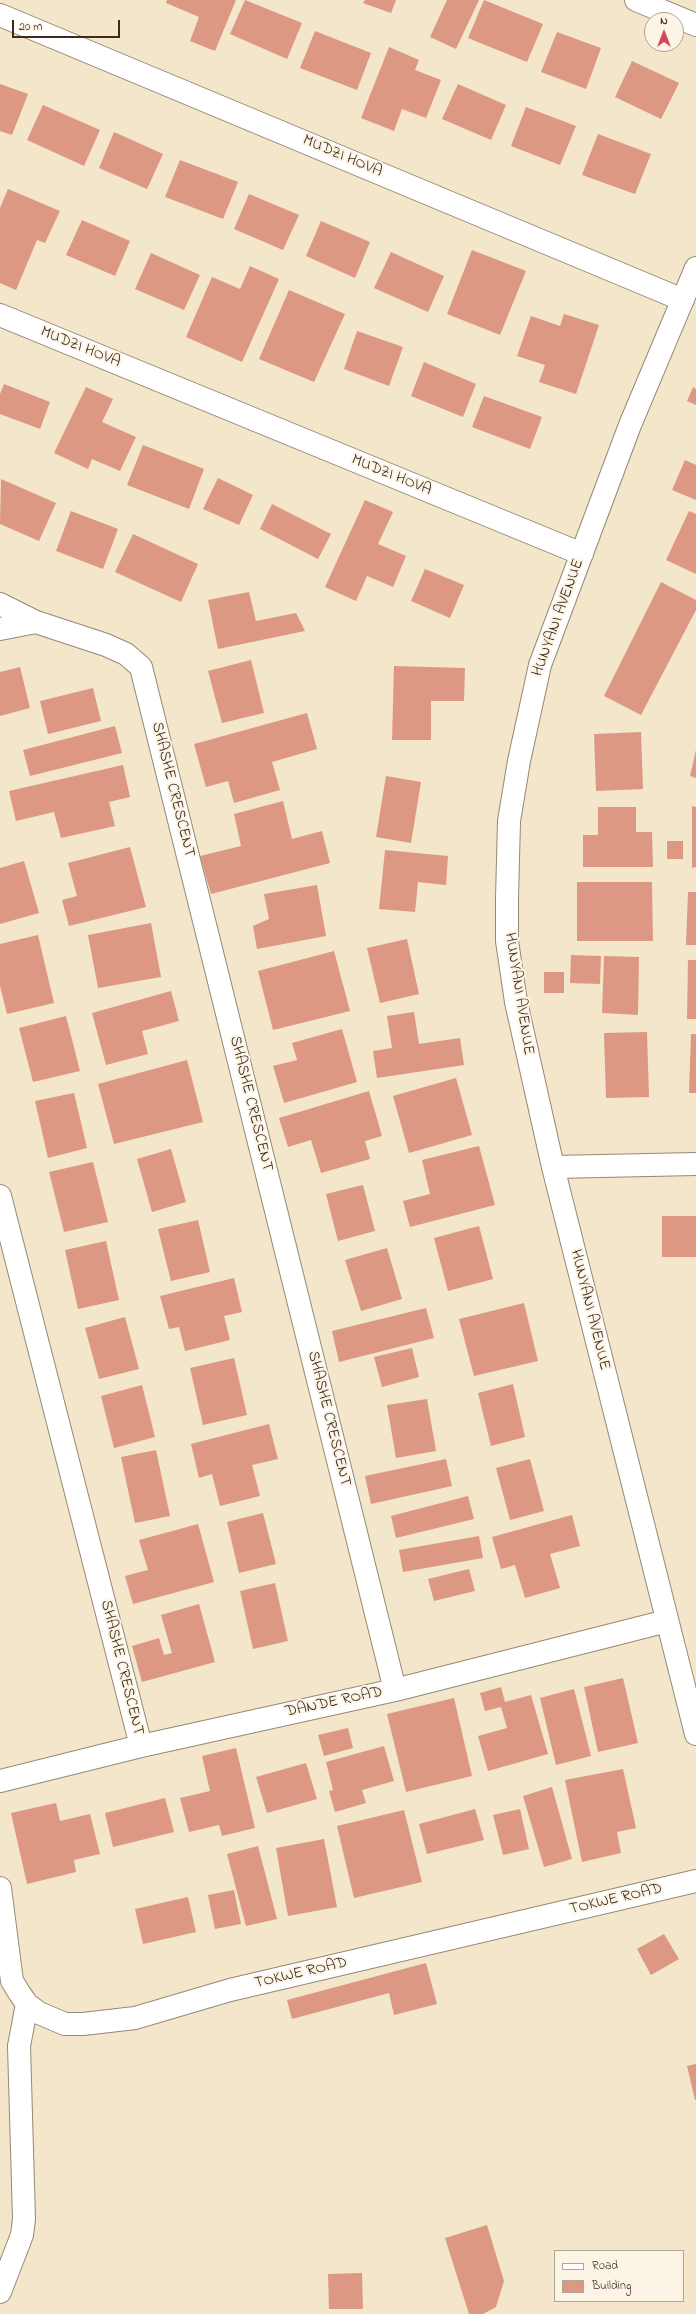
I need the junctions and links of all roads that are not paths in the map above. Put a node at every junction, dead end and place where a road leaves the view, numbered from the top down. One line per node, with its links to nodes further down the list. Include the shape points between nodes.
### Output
1 (636, 0): 3 (street)
2 (0, 15): 5 (street, MUDZI HOVA)
3 (696, 25)
4 (696, 268): 5 (street, HUNYANI AVENUE)
5 (683, 300): 7 (street, HUNYANI AVENUE, via 630,425)
6 (0, 315): 7 (street, MUDZI HOVA)
7 (582, 554): 12 (street, HUNYANI AVENUE, via 540,665 509,821 507,941 516,1002)
8 (0, 604): 9 (street)
9 (36, 622): 10 (street, SHASHE CRESCENT); 15 (street, SHASHE CRESCENT, via 106,645 126,654 141,667)
10 (0, 629)
11 (696, 1164): 12 (street)
12 (553, 1167): 14 (street, HUNYANI AVENUE)
13 (0, 1196): 17 (street, SHASHE CRESCENT)
14 (667, 1620): 15 (street, DANDE ROAD); 16 (street, HUNYANI AVENUE)
15 (395, 1690): 17 (street, DANDE ROAD)
16 (696, 1734)
17 (141, 1746): 18 (street, DANDE ROAD)
18 (0, 1781)
19 (696, 1881): 21 (street, TOKWE ROAD, via 230,1990 136,2018 101,2023 65,2024 39,2013)
20 (0, 1888): 21 (street, TOKWE ROAD, via 12,1981)
21 (27, 2004): 22 (street, via 19,2046 24,2219 22,2235)
22 (0, 2292)

